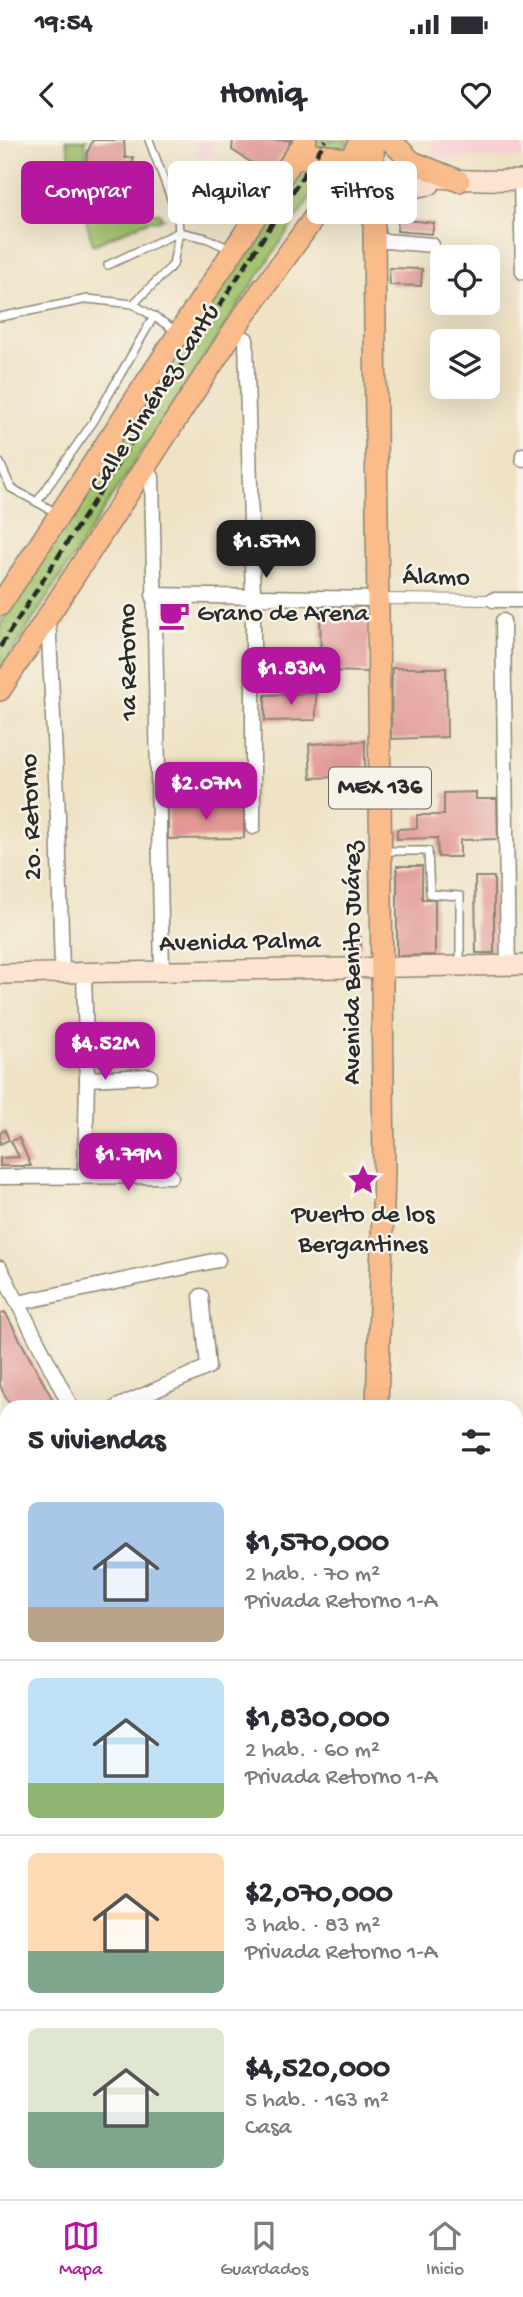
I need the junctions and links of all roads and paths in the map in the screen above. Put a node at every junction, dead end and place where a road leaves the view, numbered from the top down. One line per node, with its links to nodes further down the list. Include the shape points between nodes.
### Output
1 (149, 140): 18 (lane, via 178,217)
2 (306, 140): 6 (main road, Calle Jiménez Cantú)
3 (361, 140): 9 (main road, Calle Jiménez Cantú)
4 (373, 140): 10 (main road, Avenida Benito Juárez / MEX 136)
5 (390, 140): 13 (main road, via 412,162)
6 (292, 161): 7 (main road); 8 (main road, via 321,154)
7 (313, 161)
8 (347, 161)
9 (350, 161)
10 (373, 161)
11 (417, 178): 13 (main road)
12 (522, 180): 13 (main road); 23 (street)
13 (459, 181): 14 (main road)
14 (417, 187)
15 (251, 224): 21 (main road, Calle Jiménez Cantú)
16 (310, 224): 39 (main road, Calle Jiménez Cantú, via 242,318)
17 (374, 224): 19 (main road, Avenida Benito Juárez / MEX 136)
18 (179, 232): 21 (lane); 22 (lane); 24 (lane, via 173,265)
19 (374, 240): 20 (street); 36 (main road, Avenida Benito Juárez / MEX 136)
20 (432, 245)
21 (234, 251): 27 (main road, Calle Jiménez Cantú)
22 (108, 265)
23 (523, 272)
24 (133, 304): 25 (lane); 26 (lane, via 88,299)
25 (154, 316): 27 (lane); 31 (lane, via 93,422)
26 (0, 317)
27 (180, 334): 32 (main road, Calle Jiménez Cantú)
28 (246, 339): 35 (street)
29 (0, 463): 31 (lane, via 11,488)
30 (152, 477): 34 (street, 1a Retorno)
31 (37, 502): 32 (lane)
32 (61, 515): 33 (main road, Calle Jiménez Cantú)
33 (4, 595)
34 (153, 595): 35 (street); 47 (street, 1a Retorno)
35 (253, 597): 36 (street); 42 (street)
36 (378, 599): 37 (street, Álamo); 43 (main road, Avenida Benito Juárez / MEX 136)
37 (493, 600): 38 (street)
38 (523, 600)
39 (48, 617): 41 (main road, Calle Jiménez Cantú); 49 (street, 2o. Retorno)
40 (503, 621): 45 (street)
41 (0, 690)
42 (253, 827)
43 (381, 851): 44 (lane, via 428,851 430,894 460,896); 46 (main road, Avenida Benito Juárez / MEX 136)
44 (460, 965): 45 (main road, Avenida Palma); 46 (main road, Avenida Palma)
45 (516, 965)
46 (382, 967): 47 (main road, Avenida Palma); 62 (main road, Avenida Benito Juárez / MEX 136, via 384,1172)
47 (162, 972): 50 (main road, Avenida Palma)
48 (0, 974): 49 (main road, Avenida Palma)
49 (62, 974): 50 (main road, Avenida Palma)
50 (84, 974): 52 (street)
51 (150, 1076): 52 (street)
52 (87, 1079): 53 (street)
53 (85, 1175): 54 (street); 55 (street)
54 (171, 1176)
55 (0, 1177)
56 (218, 1260): 59 (street)
57 (0, 1268): 59 (street)
58 (201, 1296): 61 (street, via 208,1367)
59 (10, 1298): 60 (street)
60 (67, 1400)
61 (133, 1400)
62 (376, 1400)

